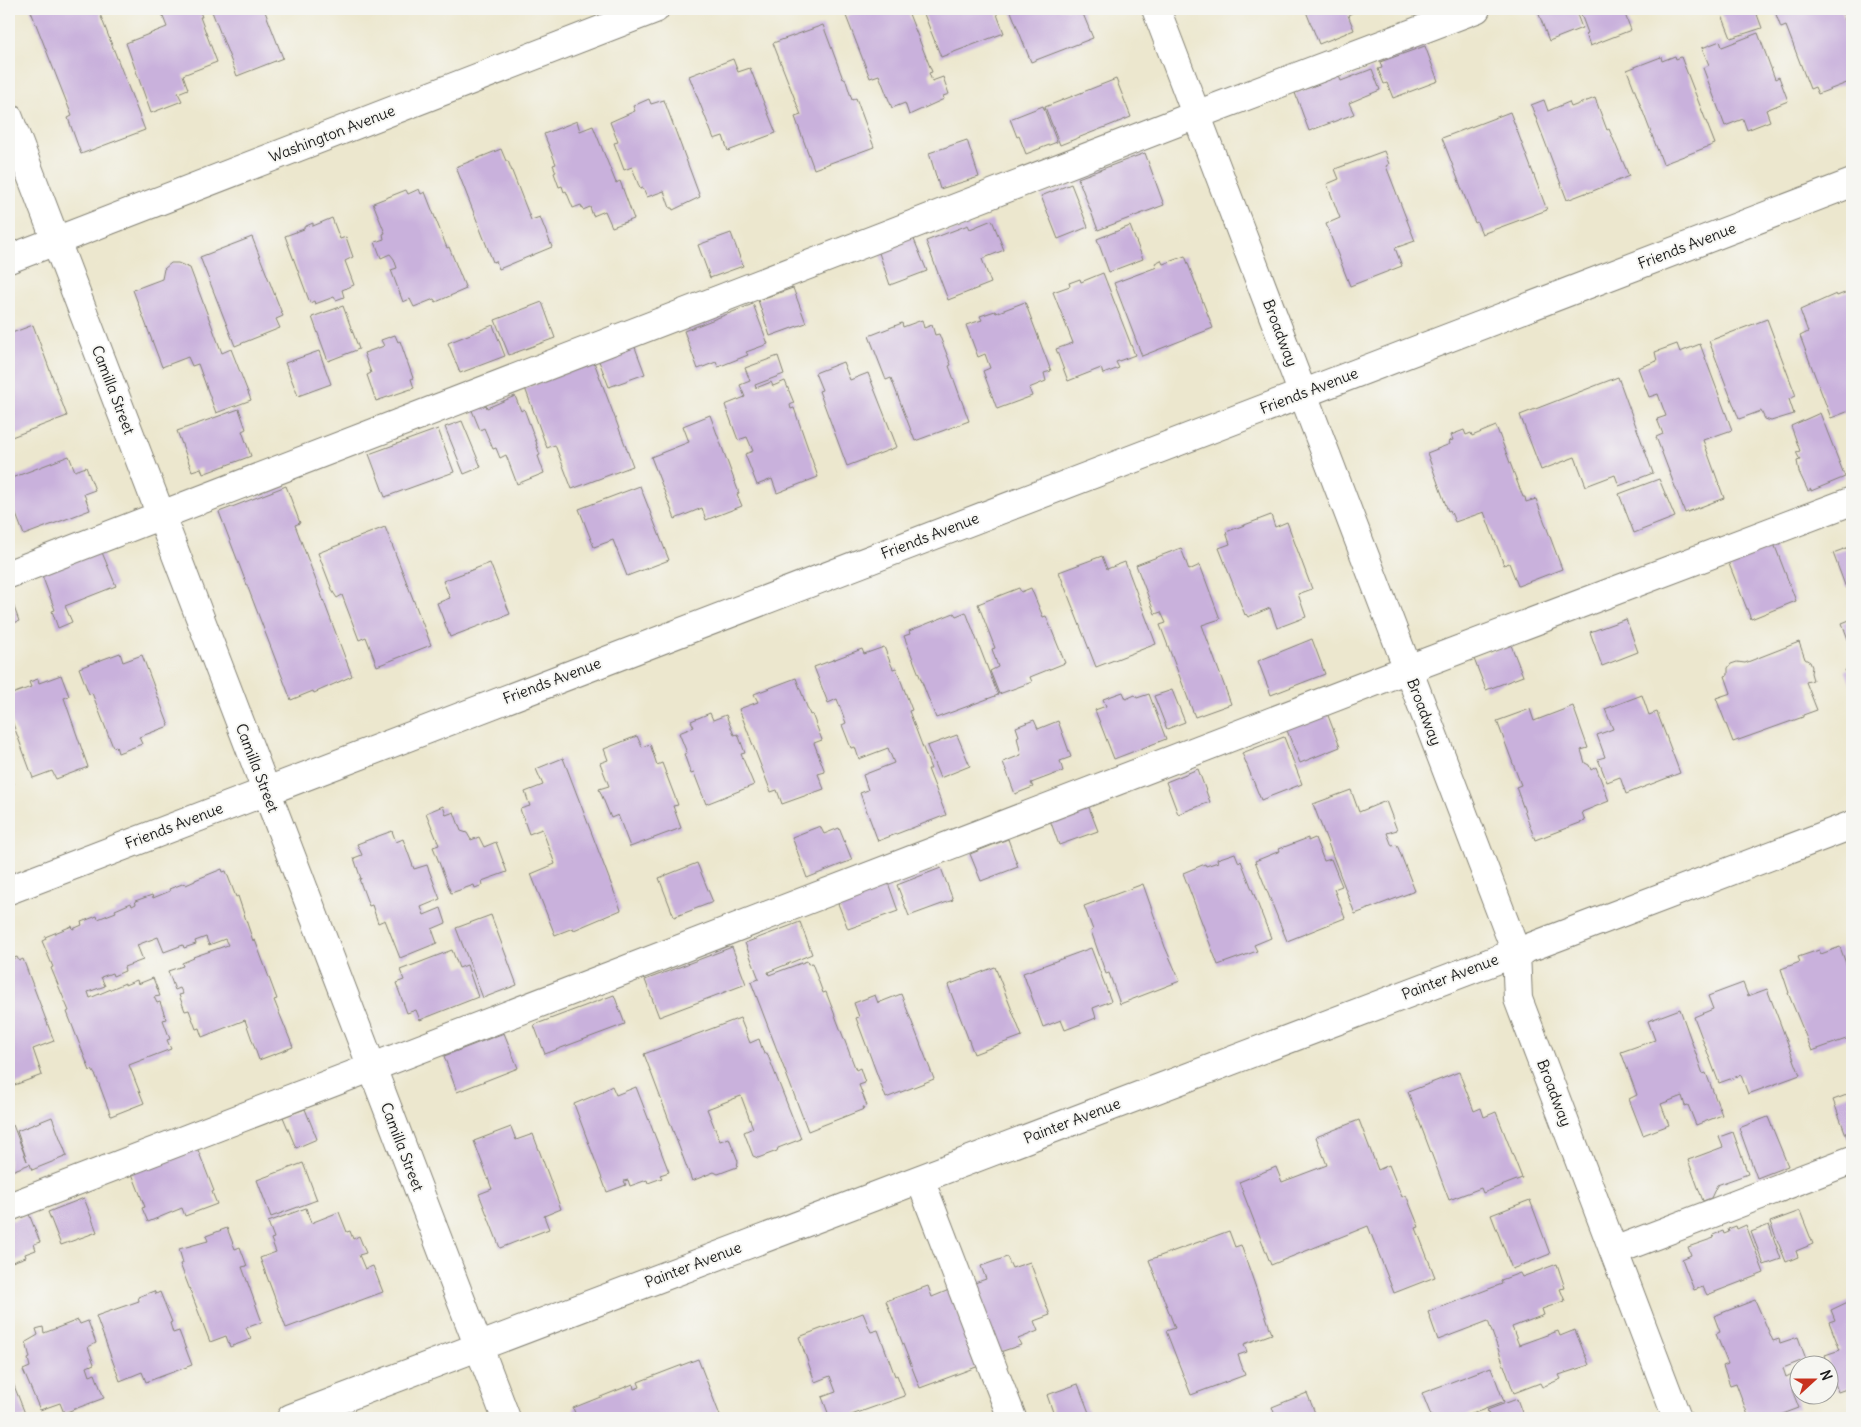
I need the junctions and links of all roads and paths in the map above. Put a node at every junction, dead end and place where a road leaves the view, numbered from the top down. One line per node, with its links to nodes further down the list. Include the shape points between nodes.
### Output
1 (655, 9): 7 (street, Washington Avenue)
2 (1156, 9): 4 (street, Broadway)
3 (1476, 9): 4 (street)
4 (1196, 114): 9 (street, Broadway); 11 (street)
5 (9, 118): 7 (street, Camilla Street)
6 (1852, 183): 9 (street, Friends Avenue)
7 (56, 241): 8 (street, Washington Avenue); 11 (street, Camilla Street)
8 (9, 260)
9 (1303, 393): 13 (street, Broadway); 14 (street, Friends Avenue)
10 (1852, 501): 13 (street)
11 (161, 516): 12 (street); 14 (street, Camilla Street)
12 (9, 574)
13 (1408, 669): 17 (street, Broadway); 18 (street)
14 (266, 790): 16 (street, Friends Avenue); 18 (street, Camilla Street)
15 (1852, 824): 17 (street, Painter Avenue)
16 (9, 890)
17 (1516, 952): 20 (street, Painter Avenue); 22 (street, Broadway, via 1518,999)
18 (372, 1068): 21 (street); 23 (street, Camilla Street)
19 (1852, 1160): 22 (street)
20 (920, 1179): 23 (street, Painter Avenue); 26 (street)
21 (9, 1207)
22 (1614, 1252): 27 (street, Broadway)
23 (479, 1347): 24 (street, Painter Avenue); 25 (street, Camilla Street)
24 (291, 1418)
25 (506, 1418)
26 (1012, 1418)
27 (1677, 1418)

